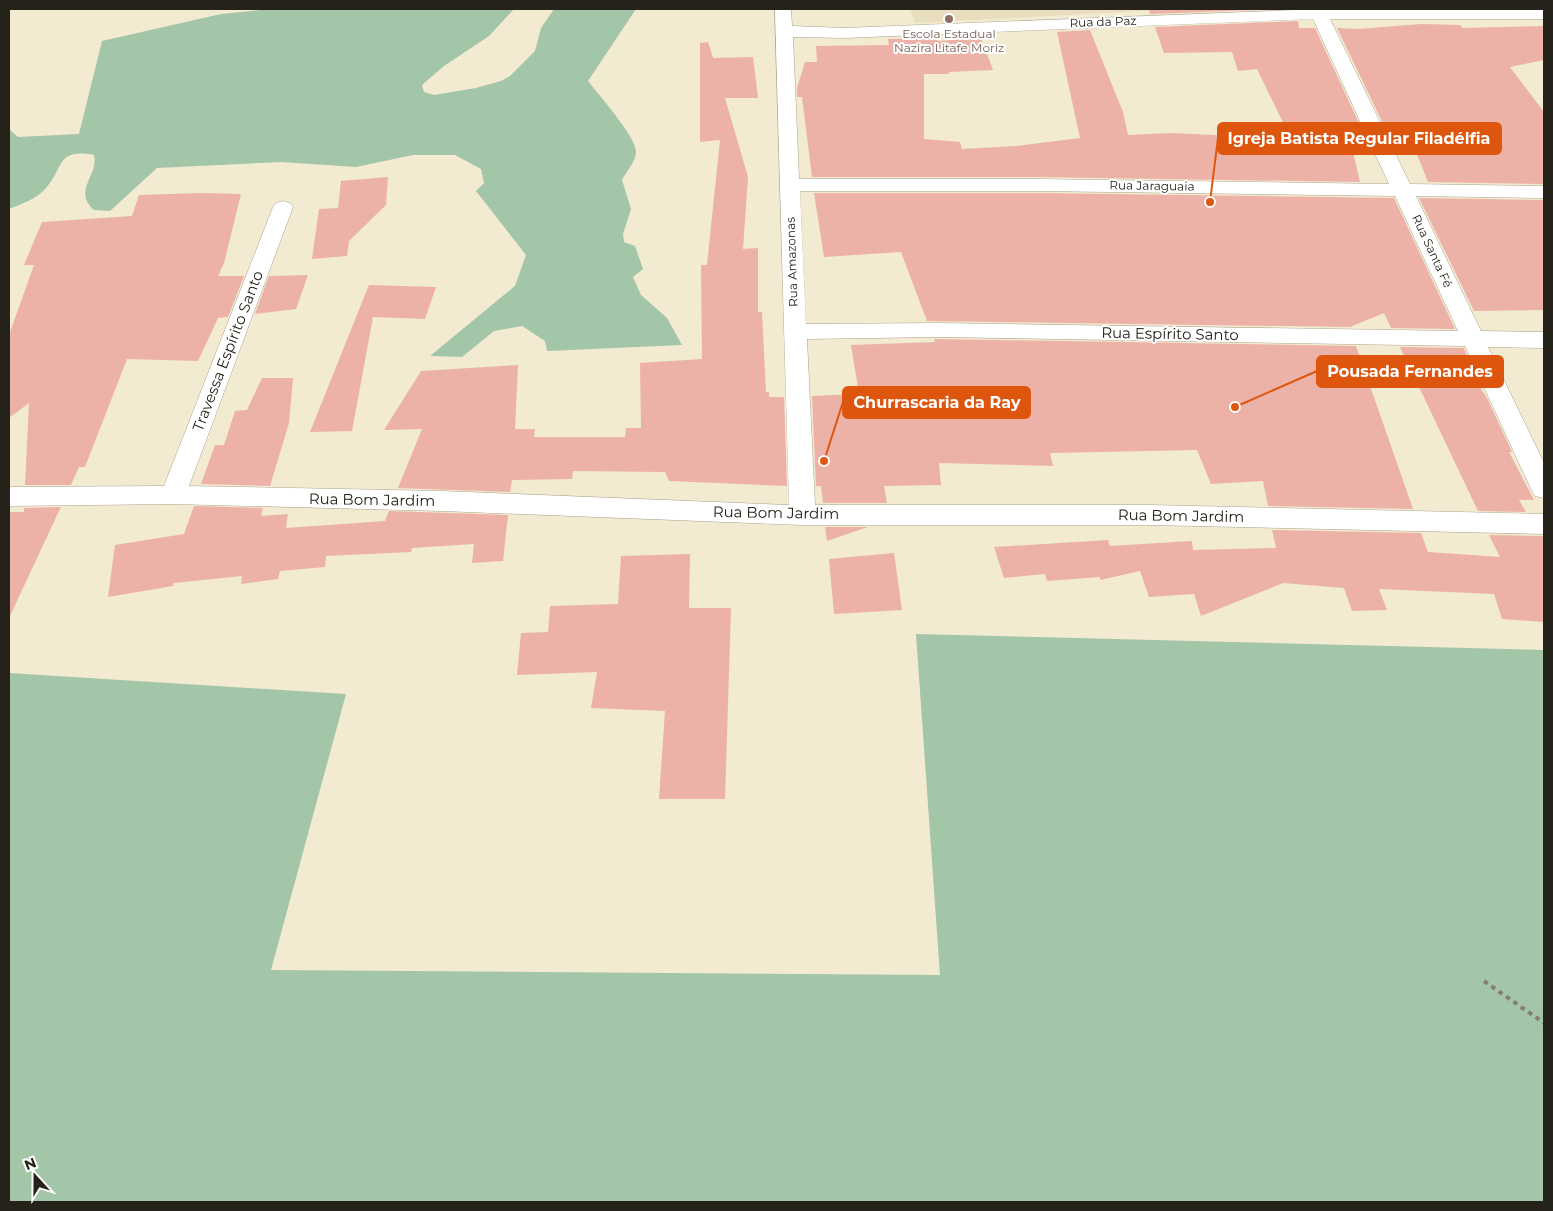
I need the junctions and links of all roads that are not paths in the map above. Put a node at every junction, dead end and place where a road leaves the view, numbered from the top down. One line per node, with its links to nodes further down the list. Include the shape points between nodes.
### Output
1 (782, 9): 4 (street, Rua Amazonas)
2 (1319, 14): 3 (street, Rua da Paz); 4 (street, Rua da Paz, via 845,33); 6 (street, Rua Santa Fé)
3 (1544, 14)
4 (783, 32): 5 (street, Rua Amazonas)
5 (789, 186): 6 (street, Rua Jaraguaia); 9 (street, Rua Amazonas)
6 (1404, 189): 7 (street, Rua Jaraguaia); 10 (street, Rua Santa Fé)
7 (1544, 192)
8 (283, 207): 13 (street, Travessa Espírito Santo)
9 (795, 332): 10 (street, Rua Espírito Santo, via 938,330); 15 (street, Rua Amazonas)
10 (1473, 340): 11 (street, Rua Espírito Santo); 12 (street, Rua Santa Fé)
11 (1544, 340)
12 (1544, 489)
13 (174, 495): 14 (street, Rua Bom Jardim); 15 (street, Rua Bom Jardim, via 442,501)
14 (9, 497)
15 (802, 515): 16 (street, Rua Bom Jardim, via 1150,515)
16 (1544, 524)

